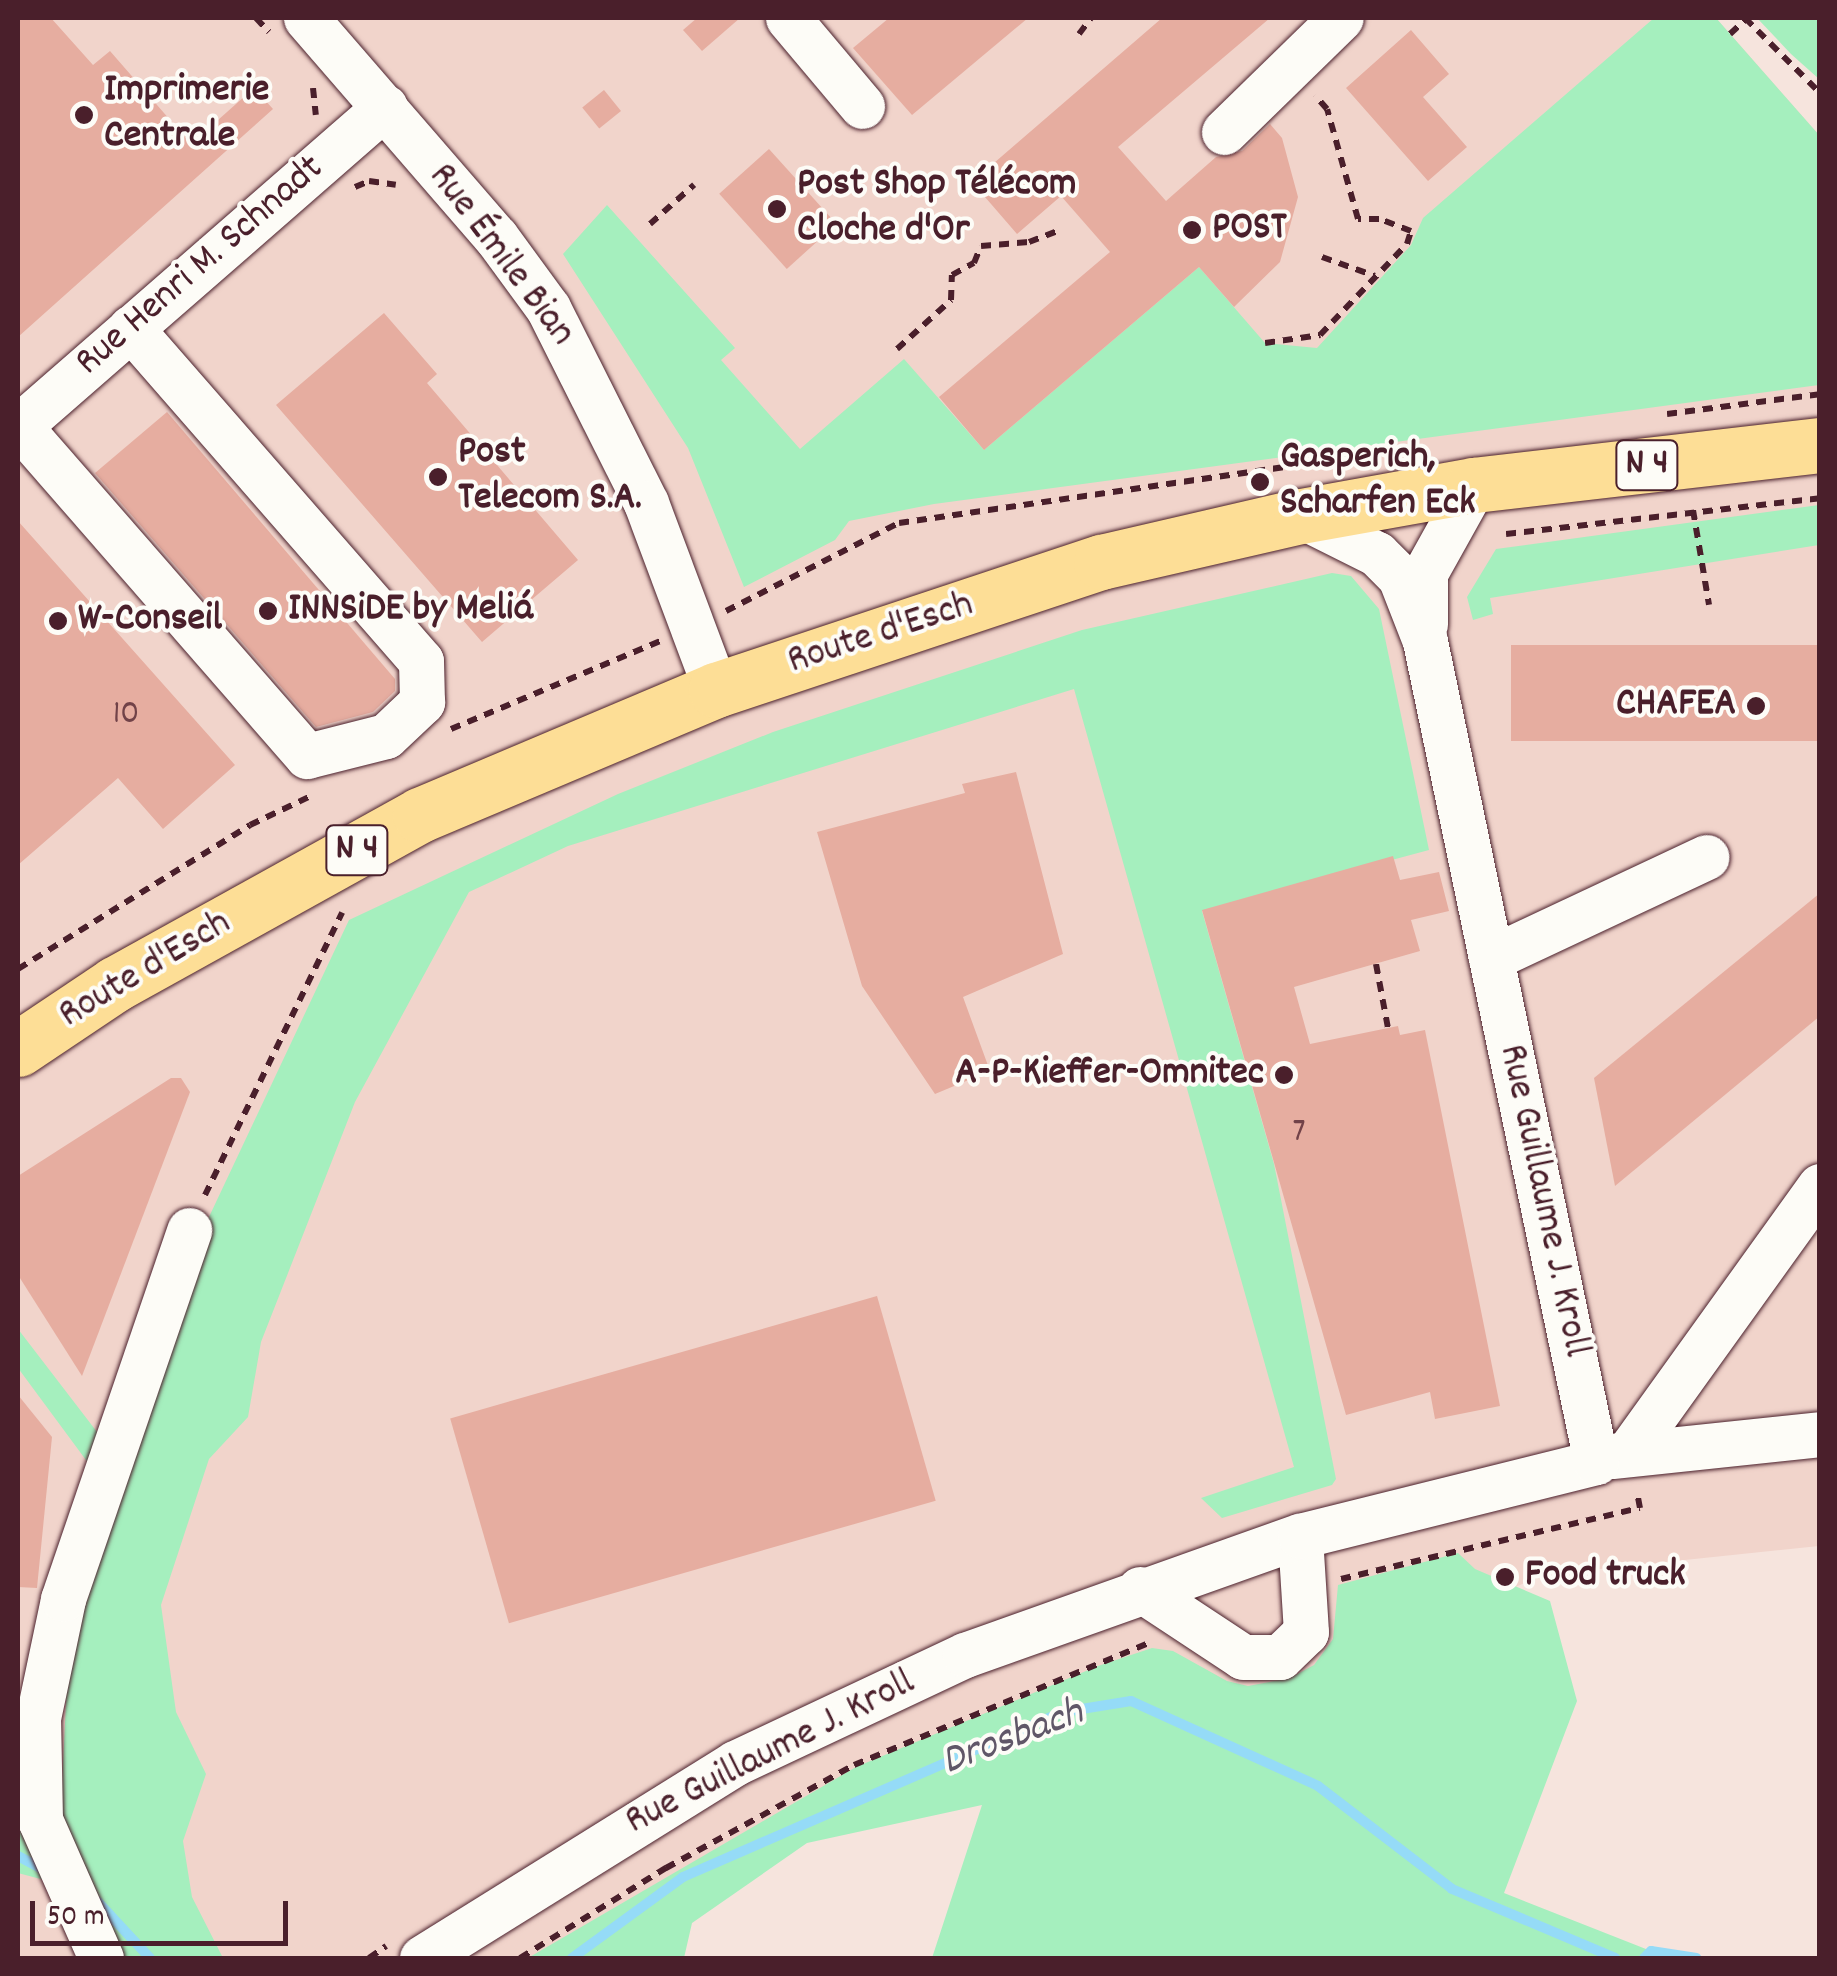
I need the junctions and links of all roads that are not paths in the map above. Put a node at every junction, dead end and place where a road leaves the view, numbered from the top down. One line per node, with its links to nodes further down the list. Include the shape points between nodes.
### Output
1 (788, 18): 4 (street)
2 (1341, 18): 6 (street)
3 (291, 29): 5 (street, Rue Émile Bian)
4 (862, 106)
5 (385, 108): 7 (street, Rue Henri M. Schnadt); 13 (street, Rue Émile Bian, via 548,308 646,503)
6 (1224, 132)
7 (131, 328): 8 (street, Rue Henri M. Schnadt); 8 (street, via 421,661 422,702 386,736 306,756)
8 (18, 427)
9 (1820, 445): 10 (main road, Route d'Esch / N 4)
10 (1474, 485): 11 (main road, Route d'Esch / N 4); 12 (street, Rue Guillaume J. Kroll, via 1424,573)
11 (1301, 516): 12 (street, Rue Guillaume J. Kroll, via 1377,554 1400,577); 13 (main road, Route d'Esch / N 4, via 1102,562)
12 (1425, 641): 15 (street, Rue Guillaume J. Kroll)
13 (716, 690): 16 (main road, Route d'Esch / N 4, via 420,815 116,984)
14 (1706, 857): 15 (street)
15 (1491, 958): 20 (street, Rue Guillaume J. Kroll)
16 (18, 1049)
17 (1820, 1186): 20 (street)
18 (188, 1230): 24 (street, via 64,1599 38,1718 40,1820)
19 (1820, 1434): 20 (street)
20 (1613, 1456): 21 (street, Rue Guillaume J. Kroll)
21 (1300, 1536): 22 (street, Rue Guillaume J. Kroll); 22 (street, via 1306,1632 1280,1657 1243,1657)
22 (1140, 1589): 23 (street, Rue Guillaume J. Kroll, via 965,1655 735,1763)
23 (411, 1948)
24 (101, 1958)

